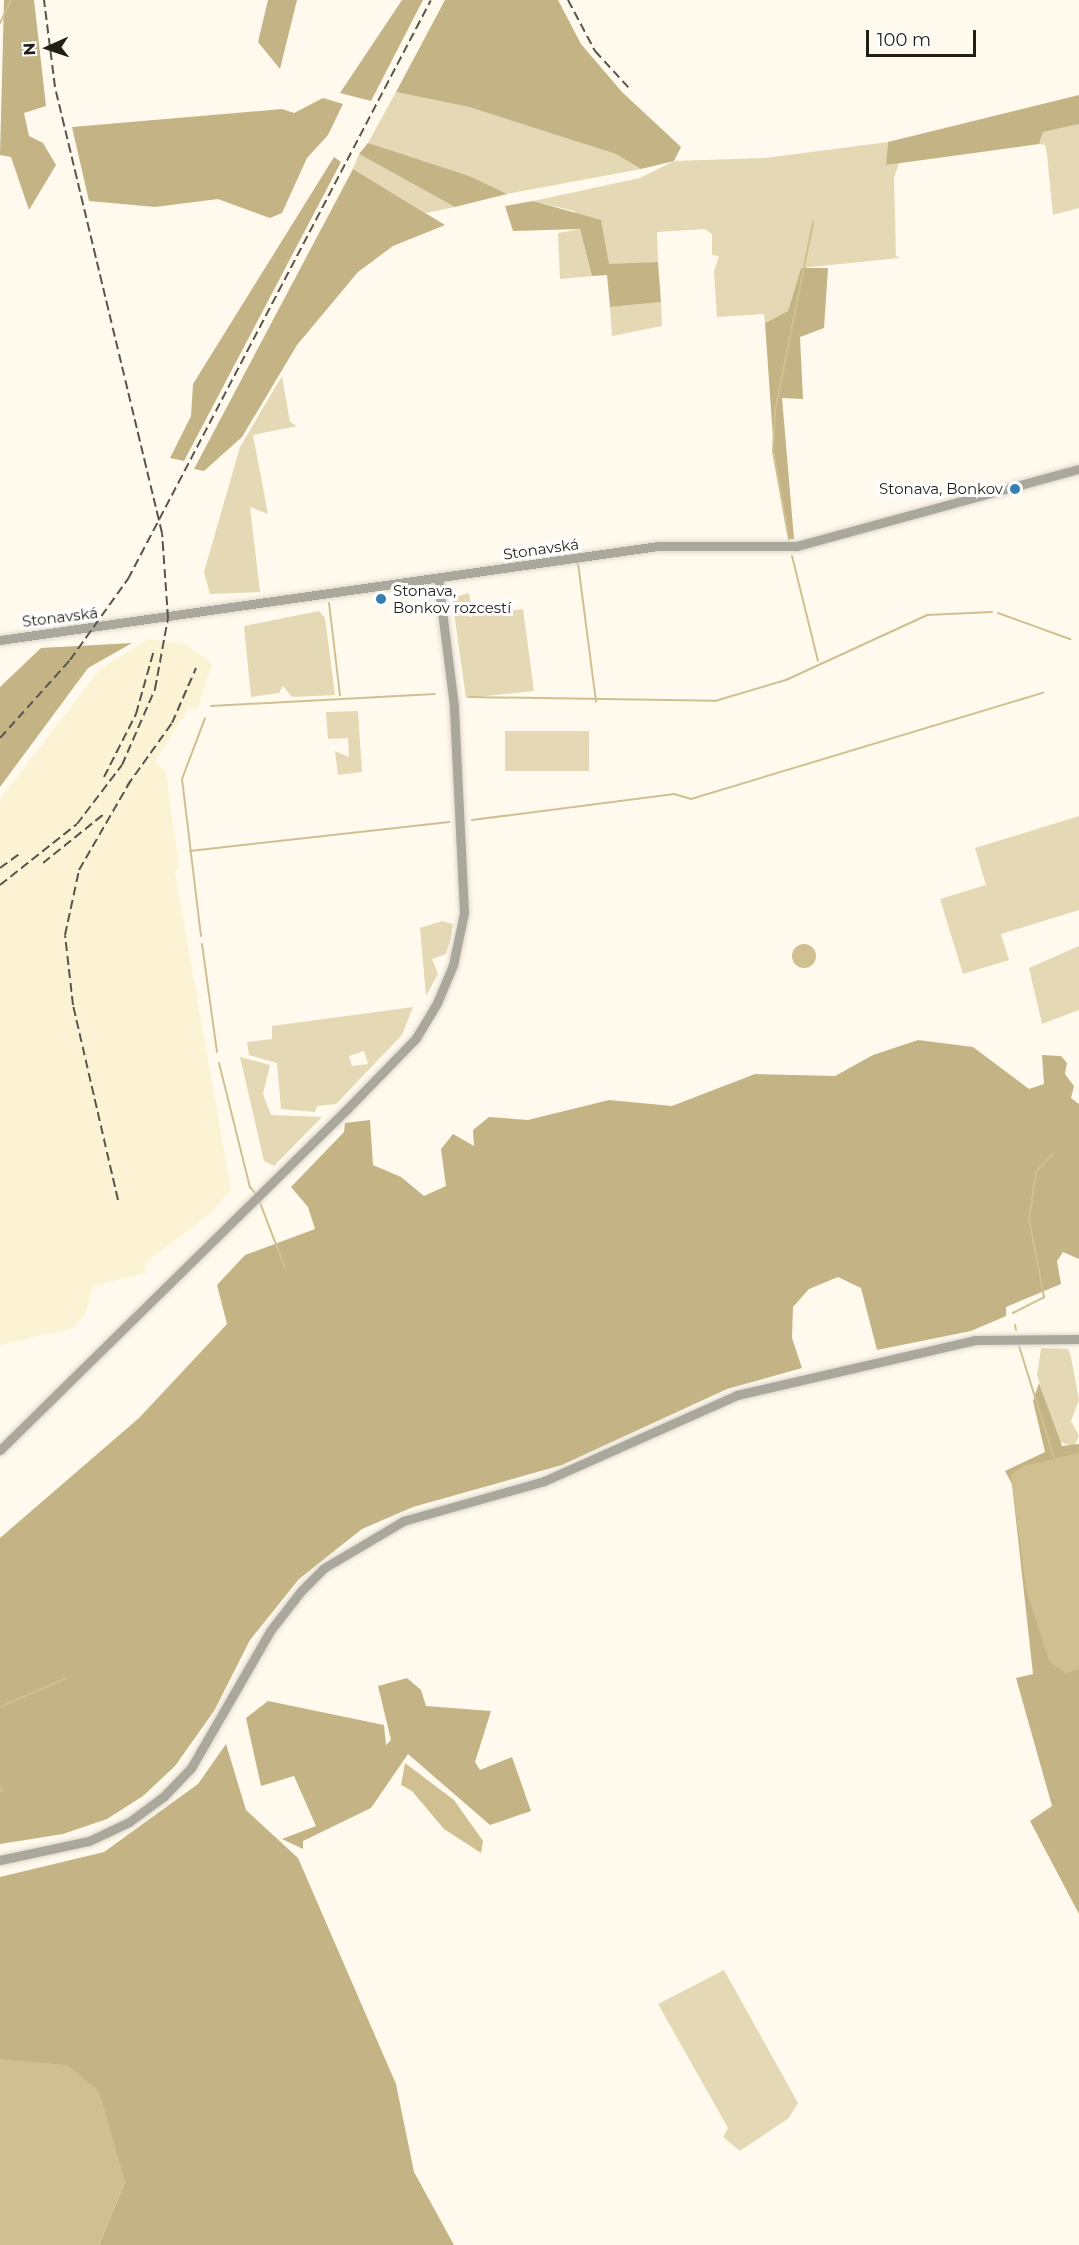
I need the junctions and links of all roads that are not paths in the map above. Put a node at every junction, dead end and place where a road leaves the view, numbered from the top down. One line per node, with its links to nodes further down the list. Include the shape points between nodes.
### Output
1 (1079, 469): 2 (street, Stonavská, via 796,546 658,546)
2 (438, 579): 3 (street, Stonavská); 5 (street, via 462,818 464,914 453,965 416,1038)
3 (0, 640)
4 (1079, 1339): 6 (street, via 975,1340 737,1395 544,1481 403,1521 324,1568 287,1608 191,1768 153,1805 111,1831 66,1848)
5 (0, 1450)
6 (0, 1860)

